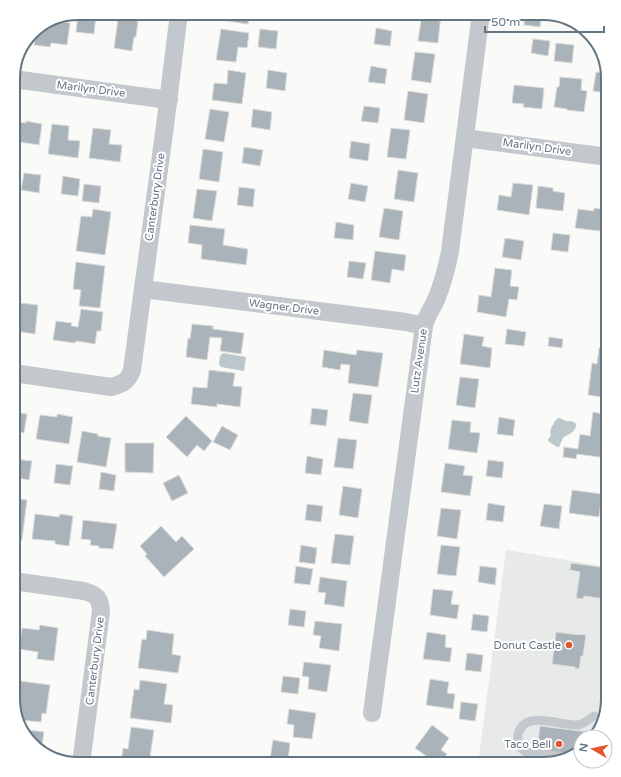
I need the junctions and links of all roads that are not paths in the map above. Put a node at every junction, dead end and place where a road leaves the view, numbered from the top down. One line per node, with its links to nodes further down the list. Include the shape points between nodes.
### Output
1 (179, 20): 4 (street, Canterbury Drive)
2 (480, 20): 5 (street, Lutz Avenue)
3 (20, 80): 4 (street, Marilyn Drive)
4 (169, 100): 7 (street, Canterbury Drive)
5 (465, 138): 6 (street, Marilyn Drive); 8 (street, Lutz Avenue, via 448,264)
6 (601, 156)
7 (143, 289): 8 (street, Wagner Drive); 9 (street, Canterbury Drive, via 132,370 127,380 120,385 111,387)
8 (424, 326): 11 (street, Lutz Avenue)
9 (20, 374)
10 (20, 582): 14 (street, Canterbury Drive, via 84,591 97,597 100,603)
11 (372, 713)
12 (594, 716): 13 (lane, via 577,725 530,720 521,726 518,739 523,750)
13 (555, 756)
14 (82, 757)

